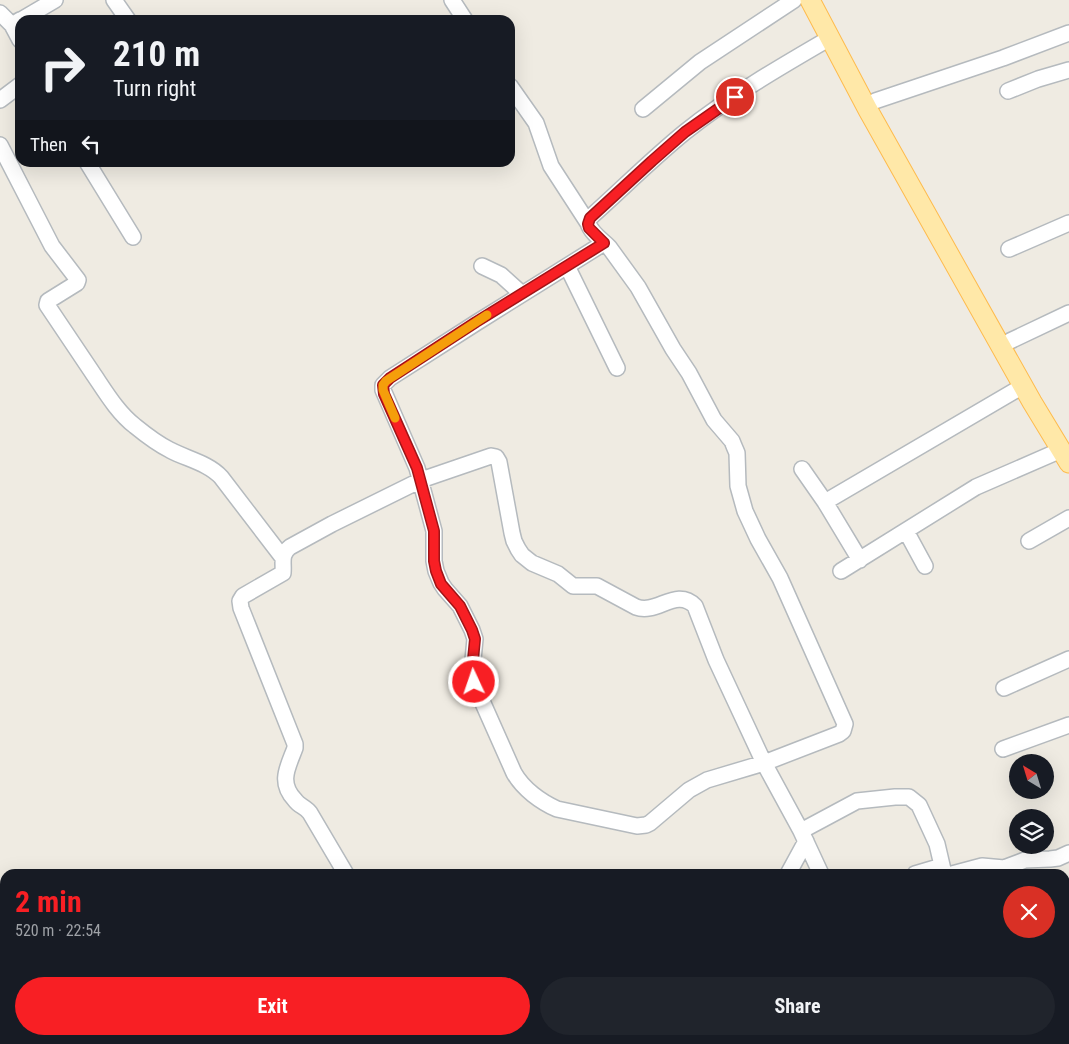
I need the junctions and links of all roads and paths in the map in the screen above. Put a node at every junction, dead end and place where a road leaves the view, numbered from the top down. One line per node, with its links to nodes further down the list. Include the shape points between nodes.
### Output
1 (55, 0): 8 (street)
2 (114, 0): 9 (street)
3 (452, 0): 10 (street)
4 (794, 0): 20 (street, via 700,62)
5 (810, 0): 13 (main road)
6 (822, 0): 19 (main road)
7 (0, 13): 11 (street)
8 (30, 15)
9 (124, 15)
10 (462, 15)
11 (15, 20)
12 (1069, 33): 19 (street)
13 (830, 38): 24 (street, via 775,70 685,132 594,214); 34 (main road)
14 (1069, 70): 16 (street)
15 (15, 89): 18 (street)
16 (1008, 91)
17 (515, 93): 24 (street, via 536,123 551,166)
18 (0, 100)
19 (875, 101): 32 (main road)
20 (644, 109)
21 (0, 145): 42 (street, via 52,246 78,280 46,305 108,396 134,426 221,477)
22 (90, 167): 25 (street)
23 (1069, 223): 27 (street)
24 (588, 224): 26 (street)
25 (133, 237)
26 (604, 243): 29 (street); 50 (street, via 638,287 714,420 732,441 737,453 738,486 745,511 780,578 845,723 839,734)
27 (1009, 249)
28 (482, 266): 30 (street, via 501,275)
29 (567, 266): 30 (street); 33 (street)
30 (522, 294): 37 (street, via 383,385)
31 (1069, 313): 32 (street)
32 (1010, 341): 35 (main road)
33 (617, 368)
34 (1023, 386): 35 (main road); 38 (street)
35 (1066, 452): 40 (street, via 976,488)
36 (802, 469): 38 (street)
37 (421, 480): 42 (street, via 290,547); 50 (street, via 494,456 499,462 514,540 522,555 532,563 558,574 573,586 597,586 642,609 683,599 690,601); 50 (street, via 434,531 436,571 441,584 460,606 472,630 475,639 474,682 520,783 557,809 642,826 698,784)
38 (825, 502): 43 (street)
39 (1069, 518): 41 (street)
40 (906, 531): 43 (street); 44 (street)
41 (1029, 541)
42 (283, 558): 53 (street, via 283,573 243,596 240,605 295,744 285,777 287,789 294,800 310,813)
43 (860, 560): 45 (street)
44 (924, 566)
45 (841, 571)
46 (1069, 659): 47 (street)
47 (1004, 688)
48 (1069, 725): 49 (street)
49 (1003, 749)
50 (764, 763): 51 (street)
51 (803, 836): 54 (street); 55 (street); 56 (street, via 857,801 909,797 919,805)
52 (1069, 853): 57 (street, via 1050,860 1024,860 1004,868 982,866)
53 (343, 869)
54 (790, 869)
55 (819, 869)
56 (945, 869)
57 (960, 869)

